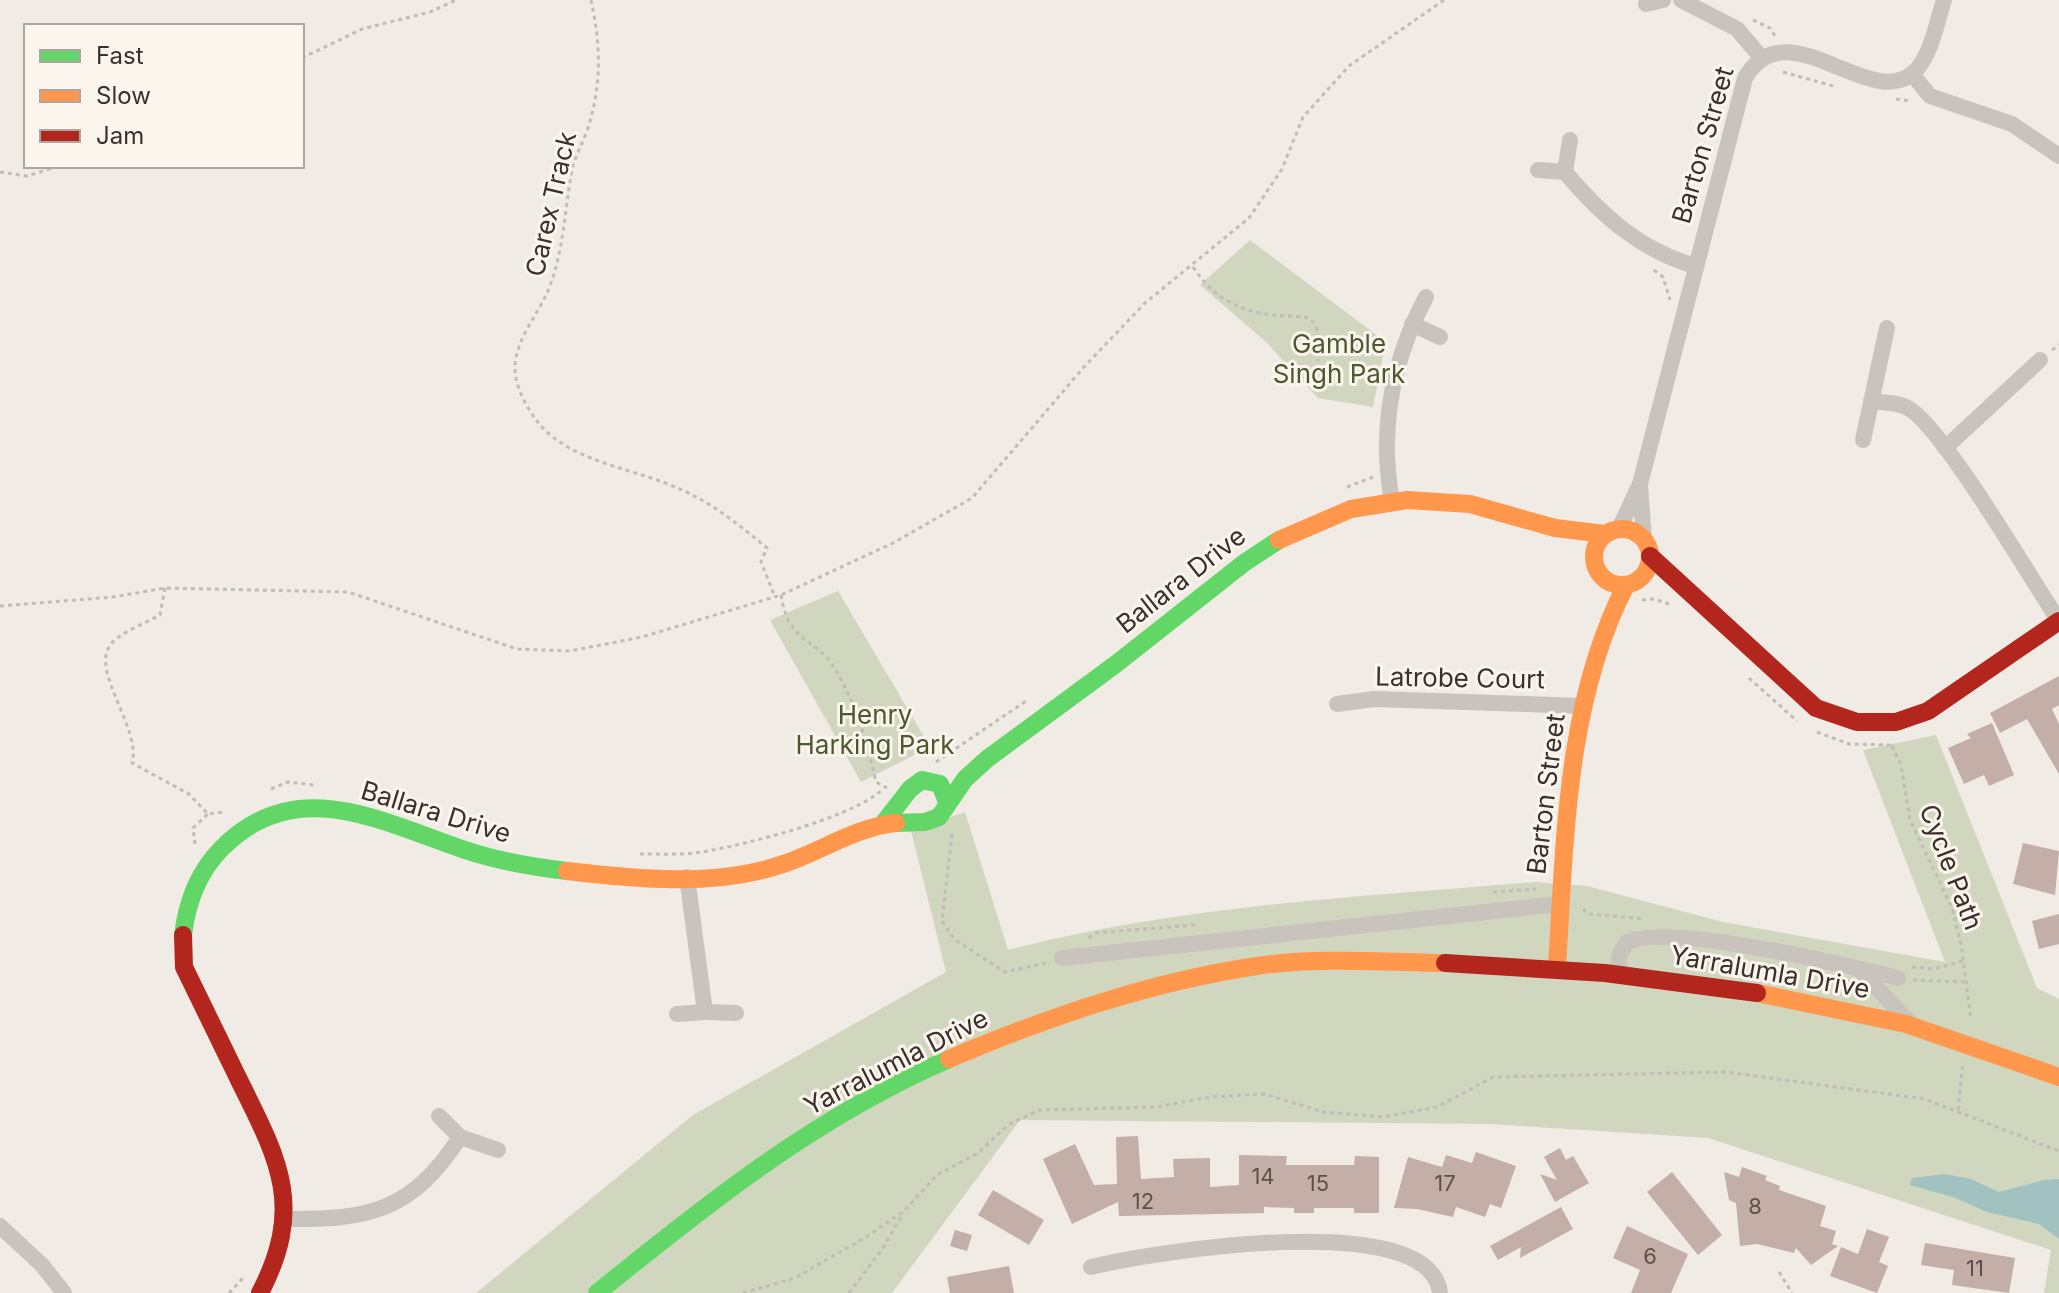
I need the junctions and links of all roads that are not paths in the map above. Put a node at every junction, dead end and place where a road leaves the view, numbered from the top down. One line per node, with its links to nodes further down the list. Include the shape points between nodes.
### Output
1 (1663, 0): 4 (street)
2 (1681, 0): 5 (street, via 1737,29)
3 (1944, 0): 6 (street, via 1926,54)
4 (1646, 4)
5 (1760, 56): 6 (street, Barton Street, via 1784,51 1891,82); 11 (street, Barton Street, via 1745,78)
6 (1912, 74): 8 (street, via 1928,93 2012,124)
7 (1570, 140): 10 (street)
8 (2059, 156)
9 (1538, 170): 10 (street)
10 (1565, 172): 11 (street, via 1634,239 1658,254)
11 (1695, 266): 20 (street, Barton Street)
12 (1426, 297): 13 (street)
13 (1412, 324): 15 (street); 21 (street, via 1386,420)
14 (1887, 328): 17 (street)
15 (1440, 337)
16 (2040, 360): 19 (street)
17 (1871, 401): 18 (street); 19 (street, via 1909,408)
18 (1863, 440)
19 (1945, 448): 28 (street)
20 (1640, 484): 23 (street, Barton Street); 24 (street, Barton Street)
21 (1392, 501): 22 (street, Ballara Drive, via 1484,507); 33 (street, Ballara Drive, via 1353,509 1263,547)
22 (1551, 527): 23 (street, Ballara Drive); 25 (street, Ballara Drive)
23 (1612, 532): 24 (street, via 1629,530); 25 (street, via 1598,541)
24 (1647, 548): 26 (street, via 1644,574); 27 (street)
25 (1597, 568): 26 (street, via 1617,585); 29 (street, Barton Street)
26 (1631, 583): 27 (street); 29 (street, Barton Street)
27 (1685, 589): 28 (street, via 1816,708 1878,724 1928,711)
28 (2059, 621)
29 (1603, 630): 31 (street, Barton Street)
30 (1337, 704): 31 (street, Latrobe Court, via 1378,699)
31 (1583, 706): 39 (street, Barton Street)
32 (932, 773): 33 (street, Ballara Drive); 34 (street, Ballara Drive); 35 (street)
33 (968, 775): 35 (street, Ballara Drive)
34 (903, 790): 36 (street, via 907,811); 37 (street, Ballara Drive)
35 (947, 802): 36 (street, Ballara Drive, via 939,818)
36 (915, 819): 37 (street, Ballara Drive)
37 (882, 825): 38 (street, Ballara Drive, via 750,873)
38 (687, 877): 47 (street); 55 (street, Ballara Drive, via 582,875 499,860 357,812 319,808 276,811 231,835 202,874 182,921 184,967 277,1157)
39 (1559, 904): 40 (street); 43 (street, Barton Street)
40 (1274, 935): 41 (street); 42 (street)
41 (1062, 958)
42 (1260, 966): 43 (street, Yarralumla Drive, via 1419,961); 60 (street, Yarralumla Drive, via 1115,998 977,1046 835,1118 765,1161)
43 (1557, 967): 45 (street, Yarralumla Drive)
44 (1858, 968): 45 (street, Yarralumla Drive, via 1652,935 1626,943); 46 (street, Yarralumla Drive); 50 (street, Yarralumla Drive)
45 (1619, 974): 50 (street, Yarralumla Drive, via 1781,996)
46 (1898, 978)
47 (705, 1012): 48 (street); 49 (street)
48 (736, 1013)
49 (677, 1014)
50 (1911, 1024): 51 (street, Yarralumla Drive)
51 (2059, 1077)
52 (439, 1116): 53 (street)
53 (460, 1137): 54 (street); 55 (street, via 429,1178 404,1199 341,1220)
54 (498, 1150)
55 (286, 1219): 59 (street, Ballara Drive, via 277,1257)
56 (0, 1226): 58 (street)
57 (1091, 1267): 61 (street, via 1210,1245 1296,1242 1387,1249 1418,1261 1436,1280)
58 (64, 1293)
59 (260, 1293)
60 (597, 1293)
61 (1440, 1293)

